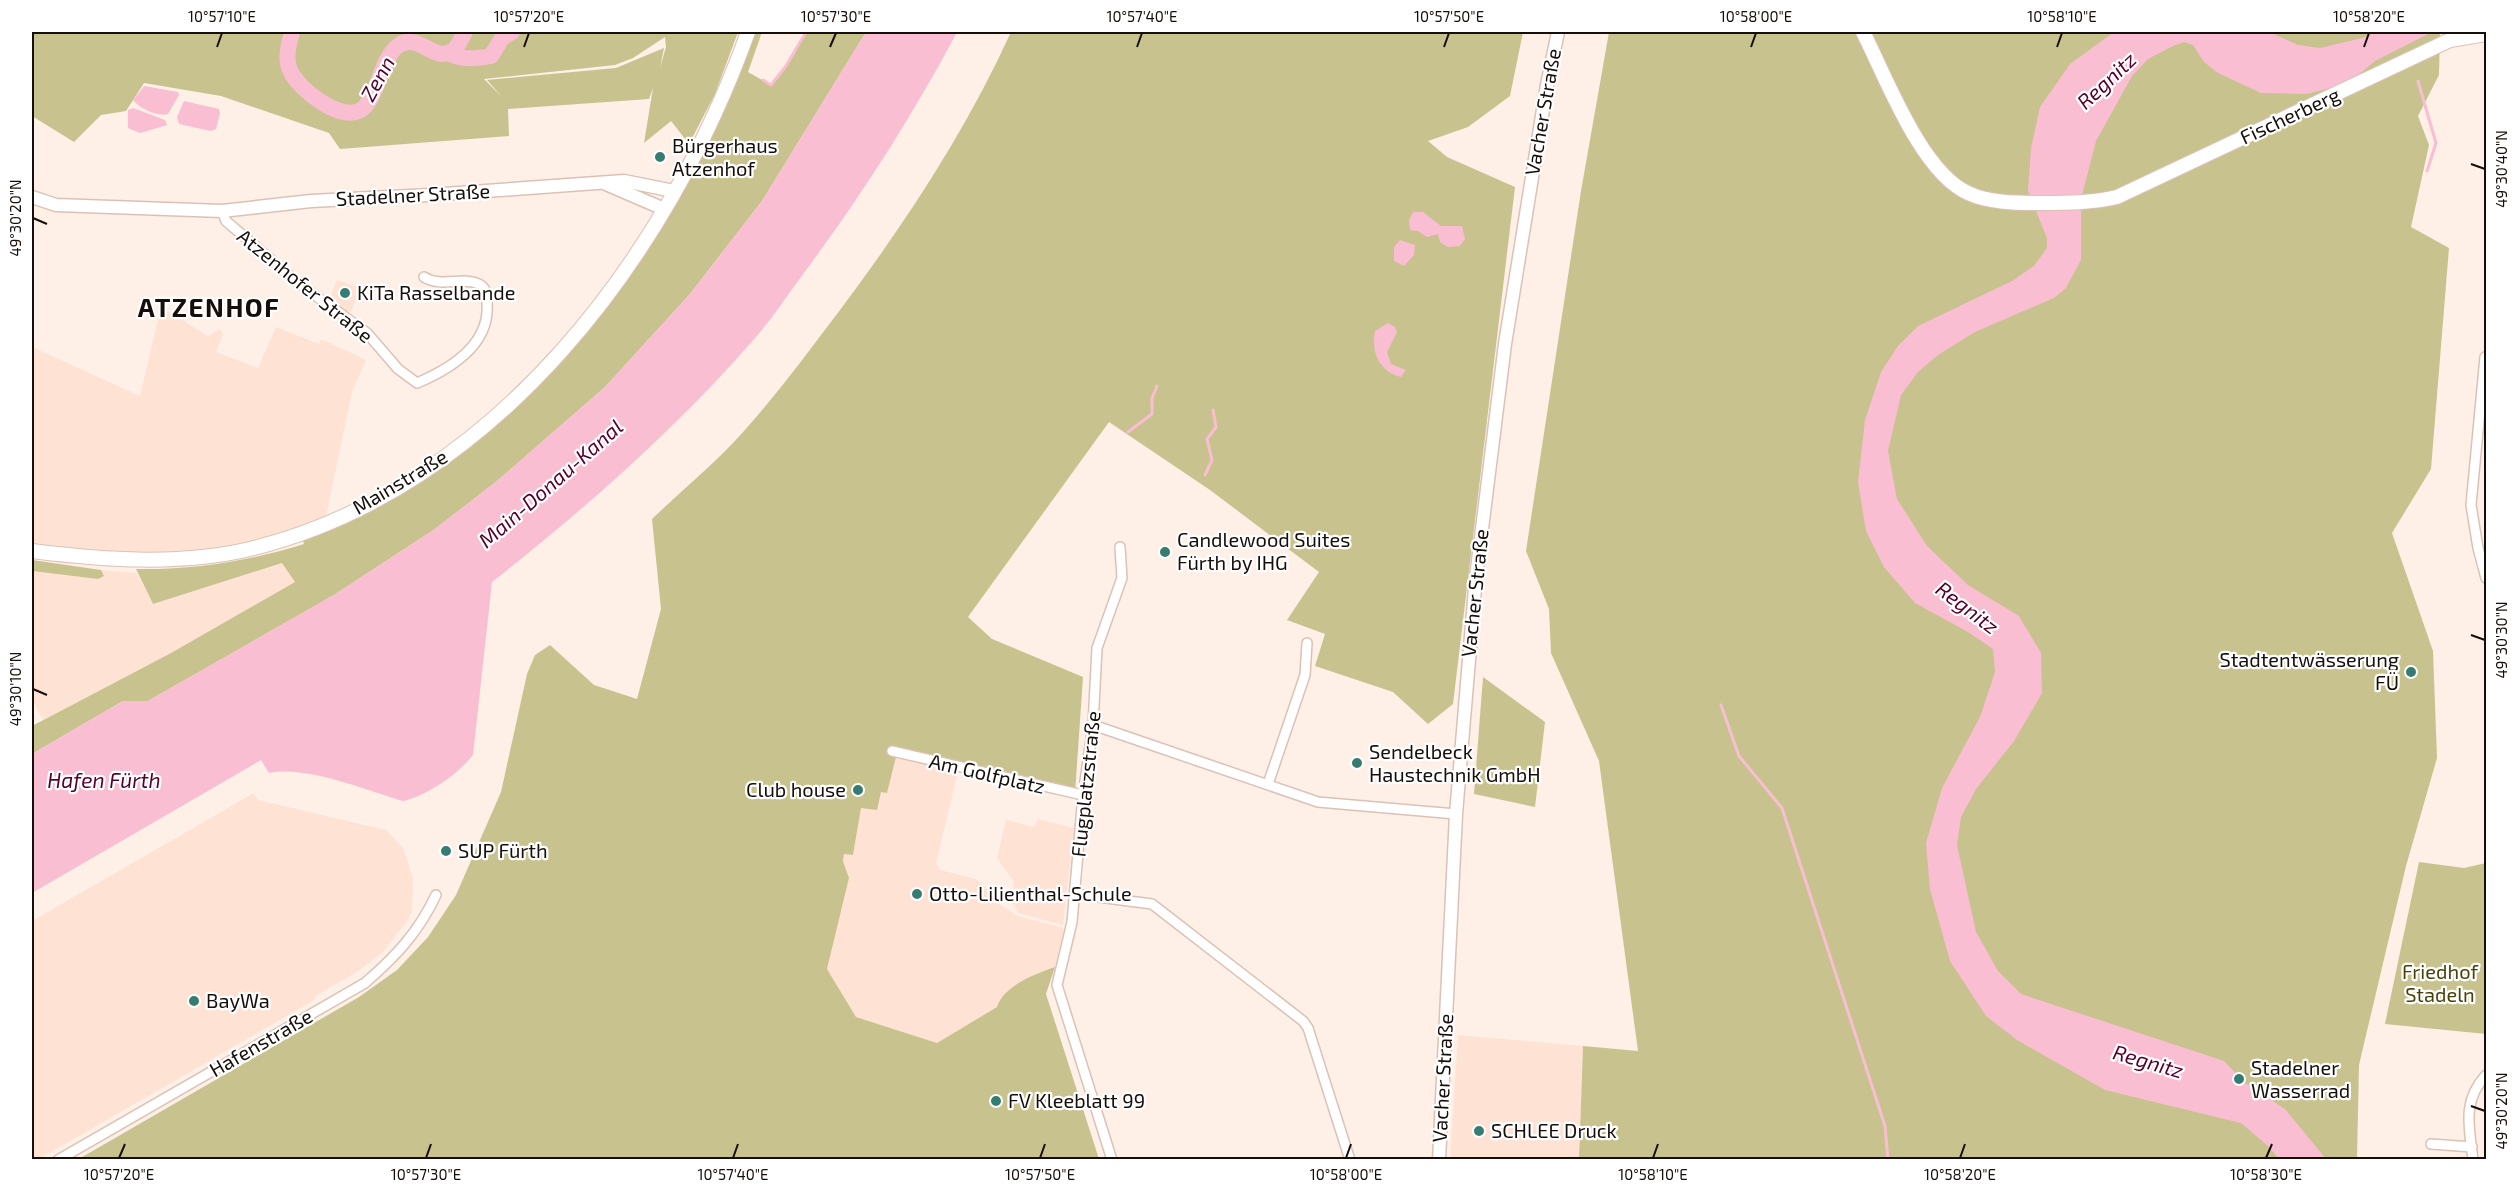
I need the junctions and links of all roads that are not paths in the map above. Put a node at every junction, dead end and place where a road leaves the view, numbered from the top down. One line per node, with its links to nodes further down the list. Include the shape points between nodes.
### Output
1 (748, 32): 6 (main road, via 731,80)
2 (1558, 32): 20 (street, Vacher Straße, via 1497,401 1476,577)
3 (1863, 32): 4 (main road, Fischerberg, via 1923,152 1945,178 1969,193 2019,203 2094,203 2139,189 2451,40)
4 (2487, 34)
5 (604, 184): 6 (street, Stadelner Straße, via 624,181); 8 (street, Stadelner Straße); 9 (street, Stadelner Straße, via 311,201)
6 (674, 191): 8 (main road)
7 (32, 199): 9 (street, Atzenhofer Straße, via 56,205)
8 (664, 209): 13 (main road, Mainstraße, via 594,313 528,387 454,449 399,487 324,526 252,548 207,556 115,559)
9 (222, 211): 10 (street, Atzenhofer Straße, via 226,221 297,282 367,333 398,369 417,383 438,374 479,339 488,311 487,293 482,285 432,282)
10 (424, 277)
11 (2485, 357): 14 (street, via 2471,505)
12 (1120, 547): 16 (street, Flugplatzstraße, via 1122,578 1097,648)
13 (32, 551)
14 (2487, 578)
15 (1307, 644): 18 (street, via 1305,675)
16 (1093, 725): 18 (street); 19 (street, Flugplatzstraße)
17 (892, 751): 19 (street, Am Golfplatz)
18 (1268, 784): 20 (street, via 1318,802)
19 (1083, 795): 21 (street, Flugplatzstraße)
20 (1456, 814): 29 (street, Vacher Straße)
21 (1075, 894): 27 (street, Flugplatzstraße, via 1057,985); 28 (street, via 1152,904 1303,1021)
22 (436, 895): 26 (street, Hafenstraße, via 423,921 396,956 365,983)
23 (2487, 1075): 25 (street, via 2472,1095 2468,1111)
24 (2431, 1144): 25 (street)
25 (2472, 1147): 30 (street)
26 (58, 1160)
27 (1112, 1160)
28 (1350, 1160)
29 (1439, 1160)
30 (2473, 1160)

